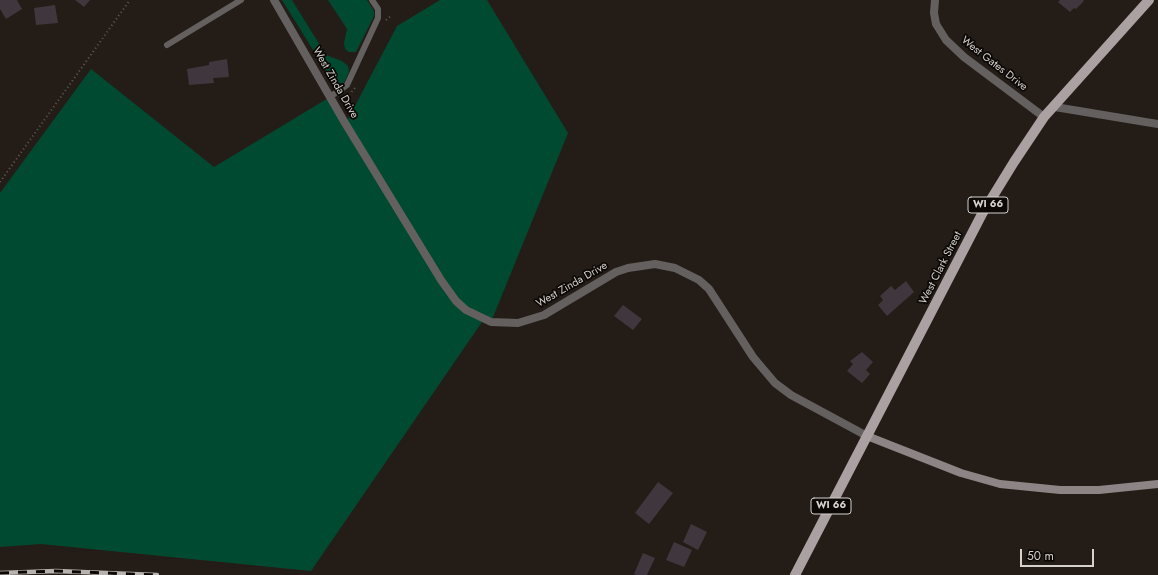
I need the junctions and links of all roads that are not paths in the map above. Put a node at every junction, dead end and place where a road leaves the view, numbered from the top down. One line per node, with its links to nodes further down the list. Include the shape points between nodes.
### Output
1 (242, 0): 6 (lane)
2 (274, 0): 7 (street, West Zinda Drive)
3 (372, 0): 7 (lane, via 378,10 378,18 348,85)
4 (935, 0): 9 (street, West Gates Drive, via 936,24 946,40 964,57)
5 (1149, 0): 8 (main road, West Clark Street / WI 66)
6 (167, 45)
7 (330, 97): 11 (street, West Zinda Drive, via 441,280 466,310 491,322 518,323 544,315 616,272 655,264 675,268 699,280 709,290 753,357 775,383 791,395)
8 (1055, 107): 9 (main road, West Clark Street / WI 66); 10 (street)
9 (1044, 117): 11 (main road, West Clark Street / WI 66, via 982,214)
10 (1158, 124)
11 (867, 436): 12 (street, via 961,473 1000,484 1060,490 1099,490); 13 (main road, West Clark Street / WI 66)
12 (1158, 484)
13 (795, 575)

